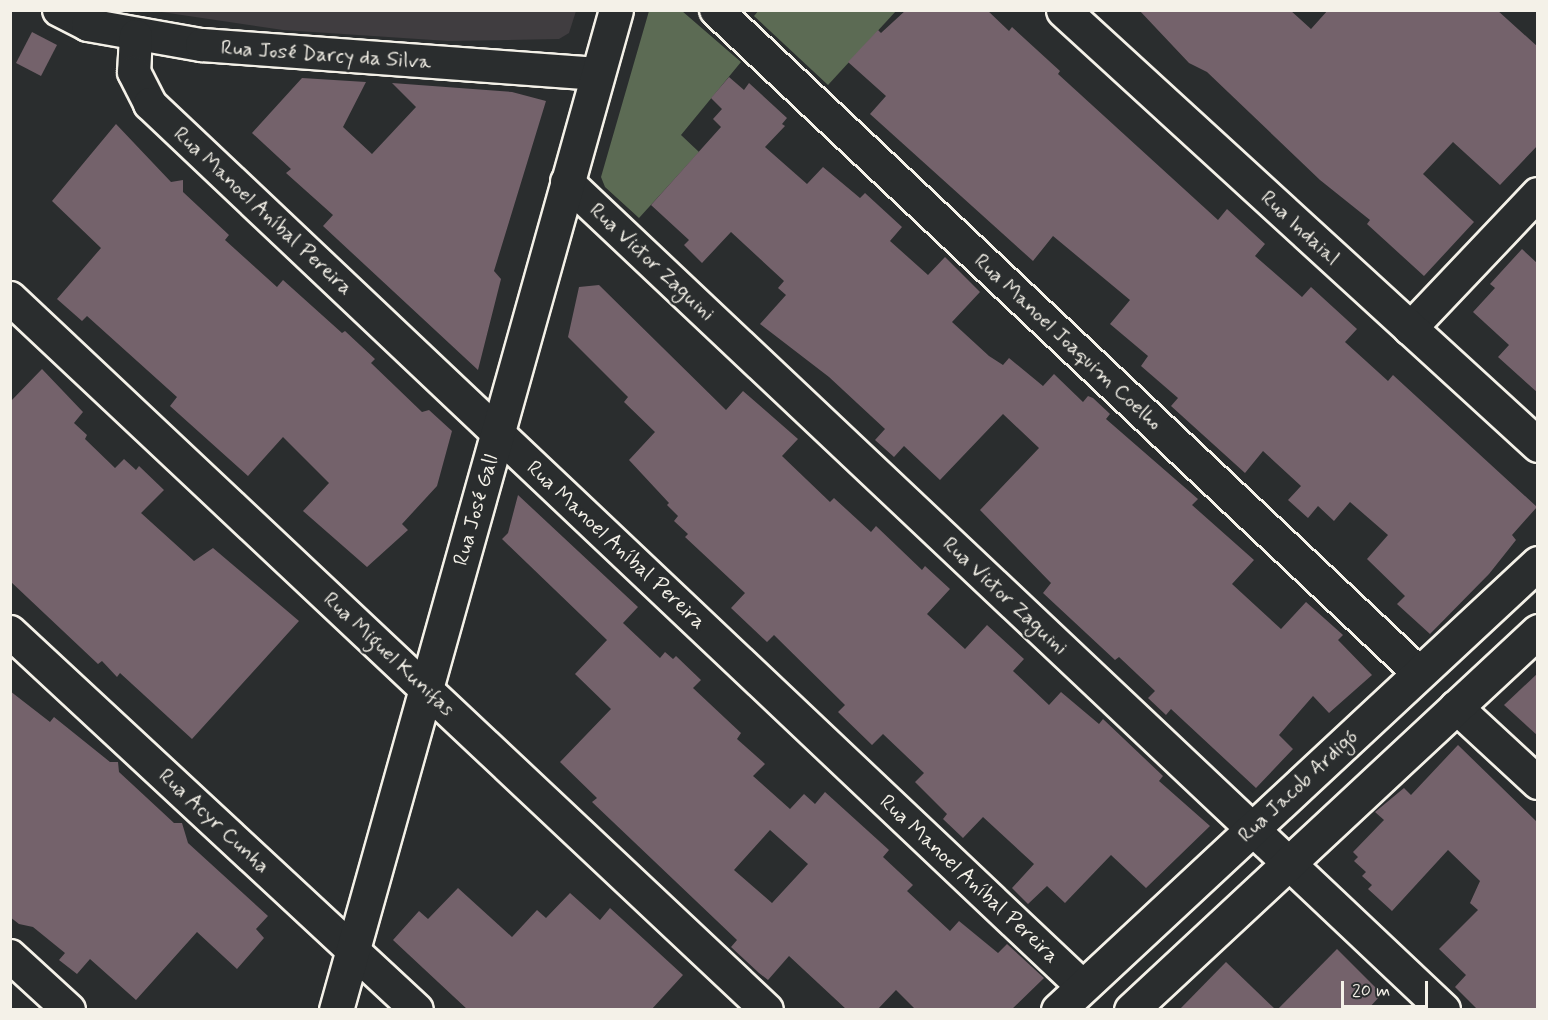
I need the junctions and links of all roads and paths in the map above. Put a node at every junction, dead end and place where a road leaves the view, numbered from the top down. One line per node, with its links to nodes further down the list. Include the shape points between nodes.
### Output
1 (59, 10): 5 (street, Rua José Darcy da Silva, via 88,25)
2 (616, 10): 6 (main road, Rua José Gall)
3 (716, 10): 16 (street, Rua Manoel Joaquim Coelho)
4 (1063, 10): 10 (main road, Rua Indaial)
5 (136, 36): 6 (street, Rua José Darcy da Silva, via 272,53); 11 (street, Rua Manoel Aníbal Pereira, via 134,72 150,104)
6 (598, 74): 7 (main road, Rua José Gall)
7 (567, 182): 11 (main road, Rua José Gall); 20 (street, Rua Victor Zaguini)
8 (1538, 194): 10 (street)
9 (10, 298): 17 (street, Rua Miguel Kunifas)
10 (1410, 329): 12 (main road, Rua Indaial)
11 (498, 433): 17 (main road, Rua José Gall); 24 (street, Rua Manoel Aníbal Pereira)
12 (1538, 445)
13 (1538, 563): 16 (main road, Rua Jacob Ardigó)
14 (1538, 631): 18 (main road)
15 (10, 632): 22 (street, Rua Acyr Cunha)
16 (1419, 673): 20 (main road, Rua Jacob Ardigó)
17 (426, 689): 22 (main road, Rua José Gall); 28 (street, Rua Miguel Kunifas)
18 (1456, 707): 19 (street); 21 (main road)
19 (1538, 783)
20 (1251, 828): 21 (street, Rua Victor Zaguini); 24 (main road, Rua Jacob Ardigó)
21 (1289, 864): 30 (main road); 31 (street, Rua Victor Zaguini)
22 (353, 950): 26 (main road, Rua José Gall); 27 (street, Rua Acyr Cunha)
23 (10, 956): 25 (street)
24 (1083, 987): 29 (main road, Rua Jacob Ardigó)
25 (69, 1010)
26 (336, 1010)
27 (417, 1010)
28 (767, 1010)
29 (1058, 1010)
30 (1131, 1010)
31 (1444, 1010)

